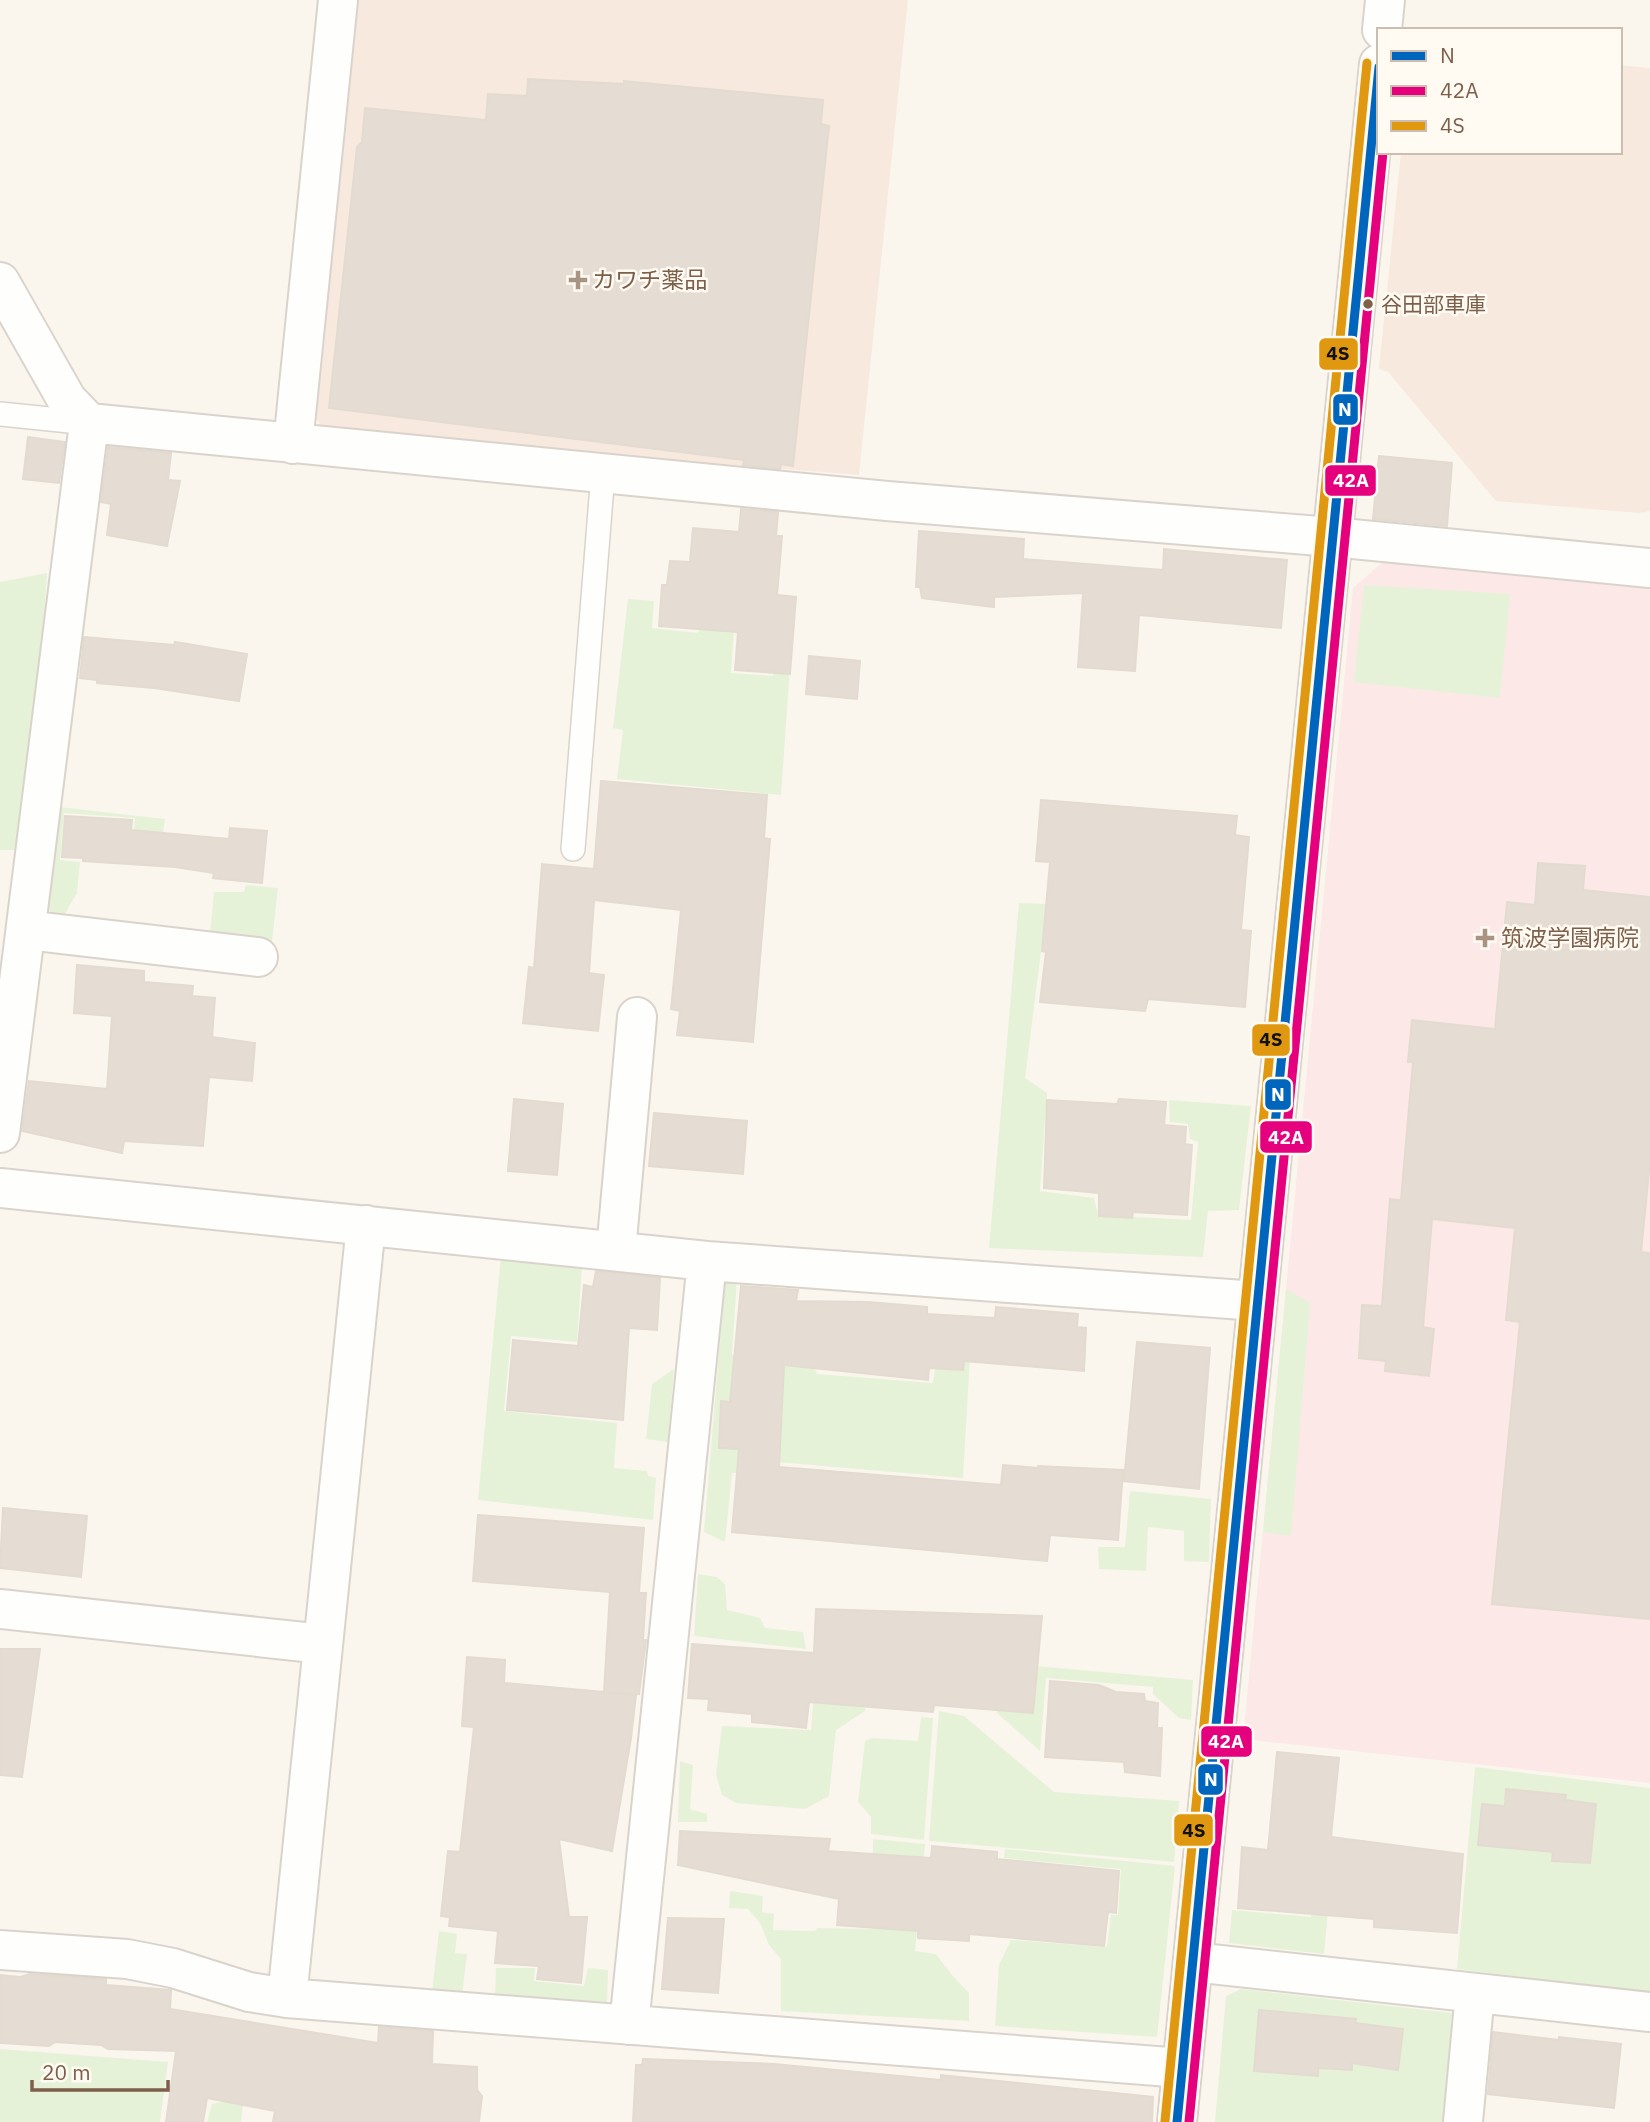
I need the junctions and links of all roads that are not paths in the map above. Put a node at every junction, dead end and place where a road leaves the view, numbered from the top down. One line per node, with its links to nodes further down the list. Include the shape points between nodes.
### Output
1 (338, 0): 8 (street)
2 (1385, 0): 3 (street)
3 (1382, 28)
4 (1377, 84): 10 (street)
5 (0, 282): 7 (street, via 67,400)
6 (0, 414): 7 (lane)
7 (89, 424): 8 (street); 13 (street)
8 (293, 444): 9 (street)
9 (603, 473): 10 (street); 12 (lane)
10 (1332, 537): 11 (street); 21 (street)
11 (1650, 568)
12 (573, 849)
13 (26, 930): 14 (street); 16 (street)
14 (258, 957)
15 (637, 1017): 19 (street)
16 (0, 1133)
17 (0, 1188): 18 (street)
18 (366, 1225): 19 (street); 23 (street)
19 (616, 1251): 20 (street)
20 (707, 1261): 21 (street); 29 (street)
21 (1257, 1301): 25 (street)
22 (0, 1609): 23 (street)
23 (323, 1644): 27 (street)
24 (0, 1950): 27 (street, via 127,1959)
25 (1193, 1962): 26 (street); 30 (street)
26 (1475, 1993): 28 (street); 32 (street)
27 (287, 1998): 29 (street)
28 (1650, 2012)
29 (629, 2025): 30 (street)
30 (1182, 2068): 31 (street)
31 (1177, 2122)
32 (1463, 2122)

